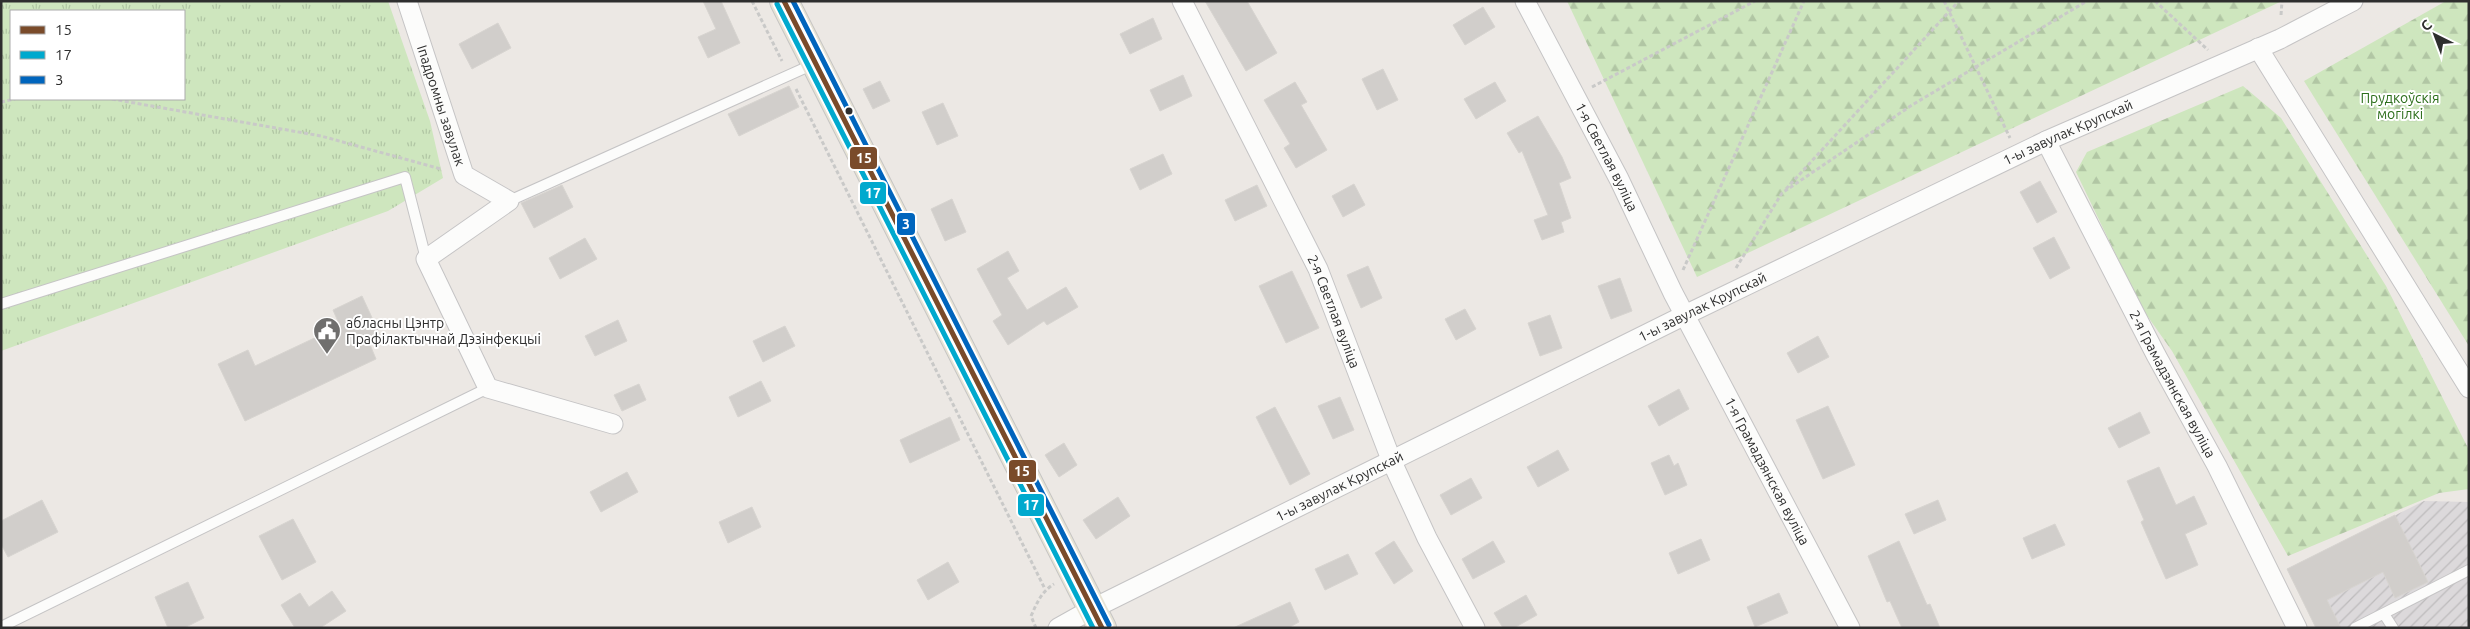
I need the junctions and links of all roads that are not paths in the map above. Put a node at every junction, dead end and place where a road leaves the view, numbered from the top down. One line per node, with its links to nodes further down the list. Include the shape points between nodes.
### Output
1 (407, 1): 9 (street, Іпадромны завулак, via 464,175)
2 (784, 1): 7 (main road)
3 (1182, 1): 16 (street, 2-я Светлая вуліца, via 1318,269)
4 (1525, 1): 12 (street, 1-я Светлая вуліца, via 1619,179)
5 (2353, 1): 6 (street, 1-ы завулак Крупскай)
6 (2258, 48): 8 (street, 1-ы завулак Крупскай); 14 (street)
7 (816, 63): 9 (lane); 19 (main road)
8 (2046, 141): 12 (street, 1-ы завулак Крупскай); 24 (street, 2-я Грамадзянская вуліца, via 2217,466)
9 (509, 201): 10 (street)
10 (426, 259): 11 (lane, via 405,177); 13 (street)
11 (1, 304)
12 (1685, 316): 16 (street, 1-ы завулак Крупскай); 23 (street, 1-я Грамадзянская вуліца)
13 (488, 388): 15 (street); 20 (lane)
14 (2469, 388)
15 (613, 424)
16 (1392, 462): 19 (street, 1-ы завулак Крупскай); 22 (street, 2-я Светлая вуліца, via 1427,538)
17 (2469, 570): 18 (lane)
18 (2384, 614): 25 (lane); 26 (lane)
19 (1097, 618): 21 (street, 1-ы завулак Крупскай)
20 (1, 627)
21 (1058, 628)
22 (1475, 628)
23 (1850, 628)
24 (2298, 628)
25 (2355, 628)
26 (2393, 628)

